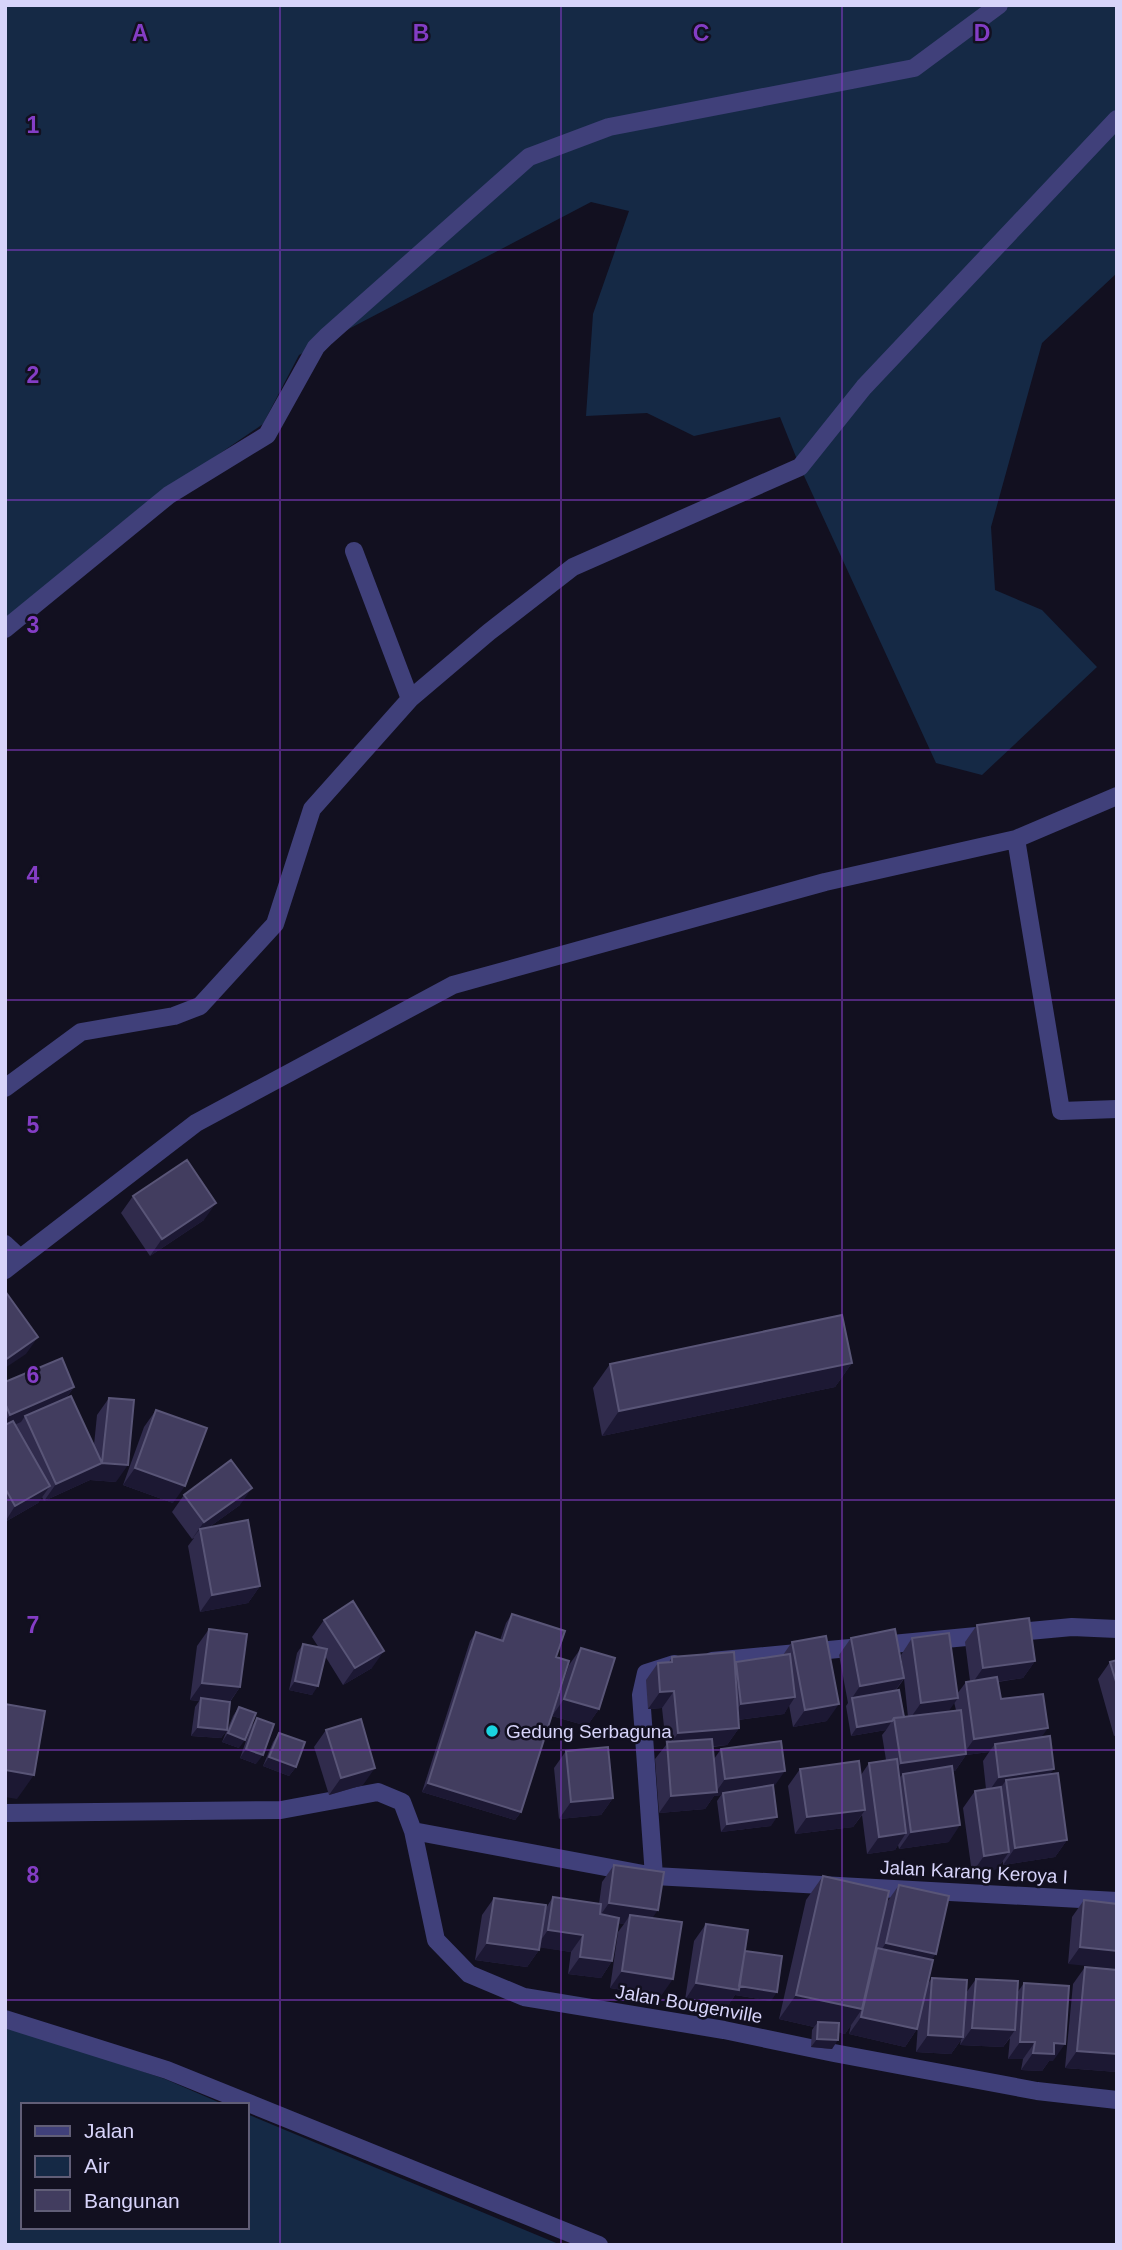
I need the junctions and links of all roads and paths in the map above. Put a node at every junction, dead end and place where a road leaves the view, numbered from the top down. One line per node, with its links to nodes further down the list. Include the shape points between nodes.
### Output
1 (999, 5): 4 (street, via 914,68 609,127 529,157 316,347 267,435 169,495)
2 (1117, 120): 5 (street, via 864,387 800,467 573,567)
3 (354, 551): 5 (street)
4 (5, 629)
5 (410, 699): 8 (street, via 312,809 275,924 200,1006 174,1016 81,1032)
6 (1117, 796): 7 (street)
7 (1016, 839): 9 (street, via 1061,1111); 11 (street, via 825,882 453,985 196,1123)
8 (5, 1088)
9 (1117, 1109)
10 (5, 1244): 11 (street)
11 (20, 1258): 12 (street)
12 (5, 1270)
13 (1117, 1629): 16 (street, via 1072,1628 668,1665 646,1673 641,1695)
14 (5, 1813): 15 (street, Jalan Bougenville, via 281,1810 378,1792 402,1802)
15 (413, 1831): 16 (street, Jalan Karang Keroya I); 19 (street, Jalan Bougenville, via 436,1940 469,1974 524,1997 724,2030 1037,2091)
16 (654, 1876): 17 (street, Jalan Karang Keroya I)
17 (1117, 1900)
18 (5, 2019): 20 (street, via 167,2070)
19 (1117, 2100)
20 (599, 2245)

